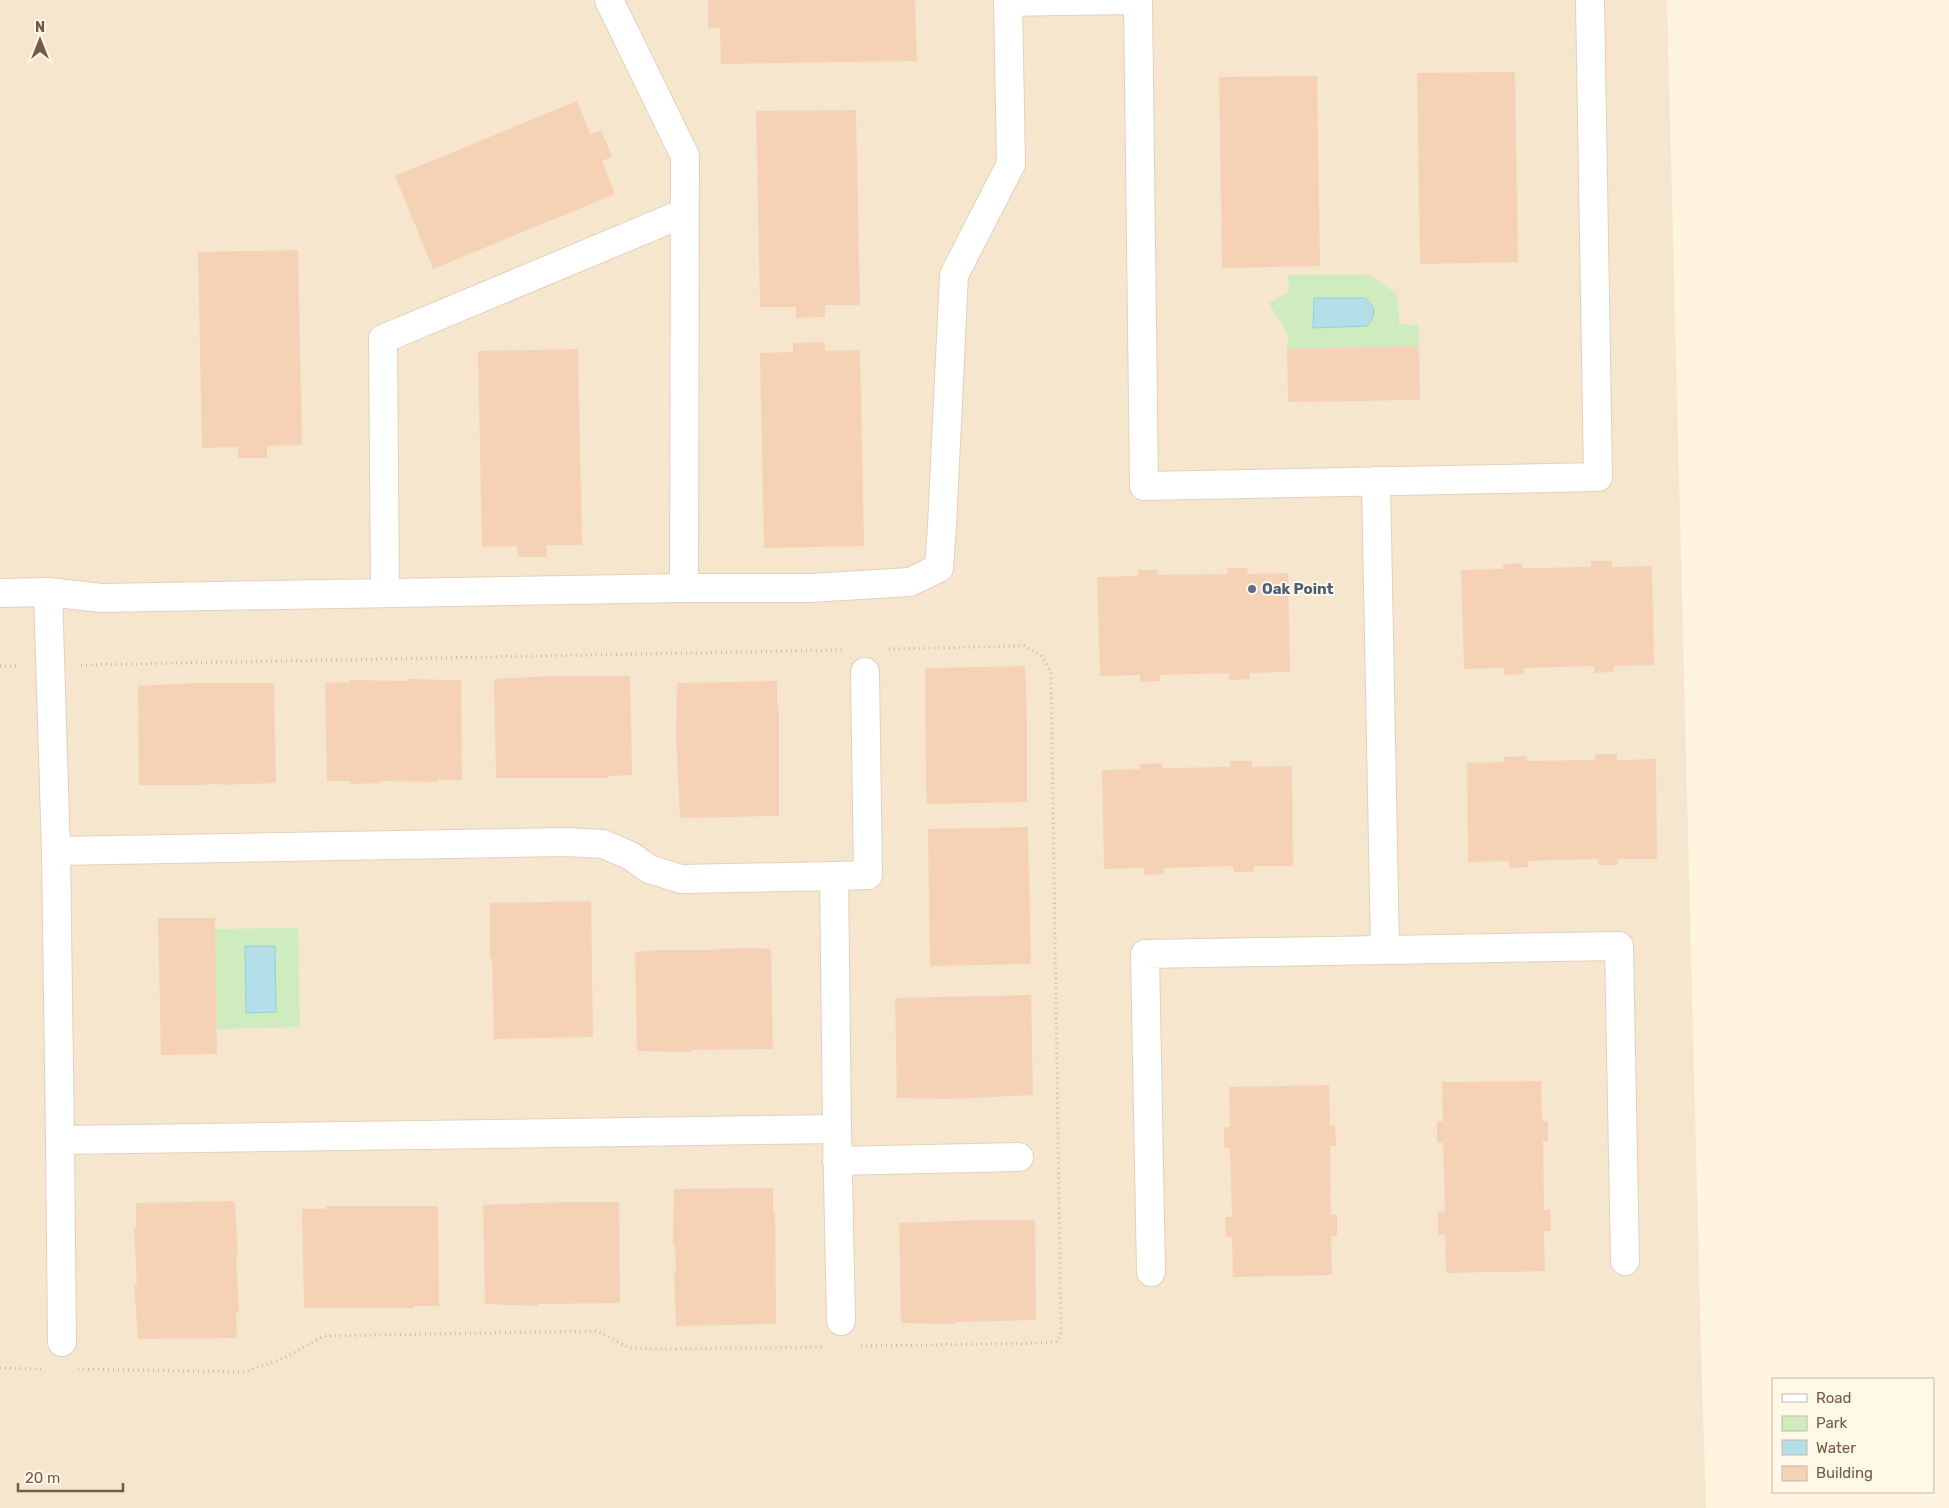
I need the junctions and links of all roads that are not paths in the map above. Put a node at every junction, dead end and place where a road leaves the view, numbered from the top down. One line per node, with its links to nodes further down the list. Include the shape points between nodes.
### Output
1 (609, 0): 6 (street, via 685,156)
2 (1132, 0): 5 (street)
3 (1138, 0): 7 (street, via 1144,486)
4 (1590, 0): 7 (street, via 1598,477)
5 (1008, 1): 8 (street, via 1011,164 954,275 939,568 910,582 810,588)
6 (684, 213): 8 (street); 11 (street, via 383,339)
7 (1376, 481): 15 (street)
8 (684, 588): 11 (street)
9 (48, 592): 10 (street); 11 (street, via 101,598); 13 (street)
10 (0, 593)
11 (385, 593)
12 (865, 672): 14 (street, via 868,875)
13 (56, 851): 14 (street, via 565,842 602,844 631,856 649,869 681,879); 17 (street)
14 (834, 876): 16 (street)
15 (1385, 950): 20 (street, via 1619,946); 21 (street, via 1145,954)
16 (837, 1129): 17 (street); 19 (street)
17 (60, 1140): 23 (street)
18 (1020, 1157): 19 (street)
19 (837, 1161): 22 (street)
20 (1624, 1261)
21 (1151, 1272)
22 (841, 1321)
23 (62, 1342)

